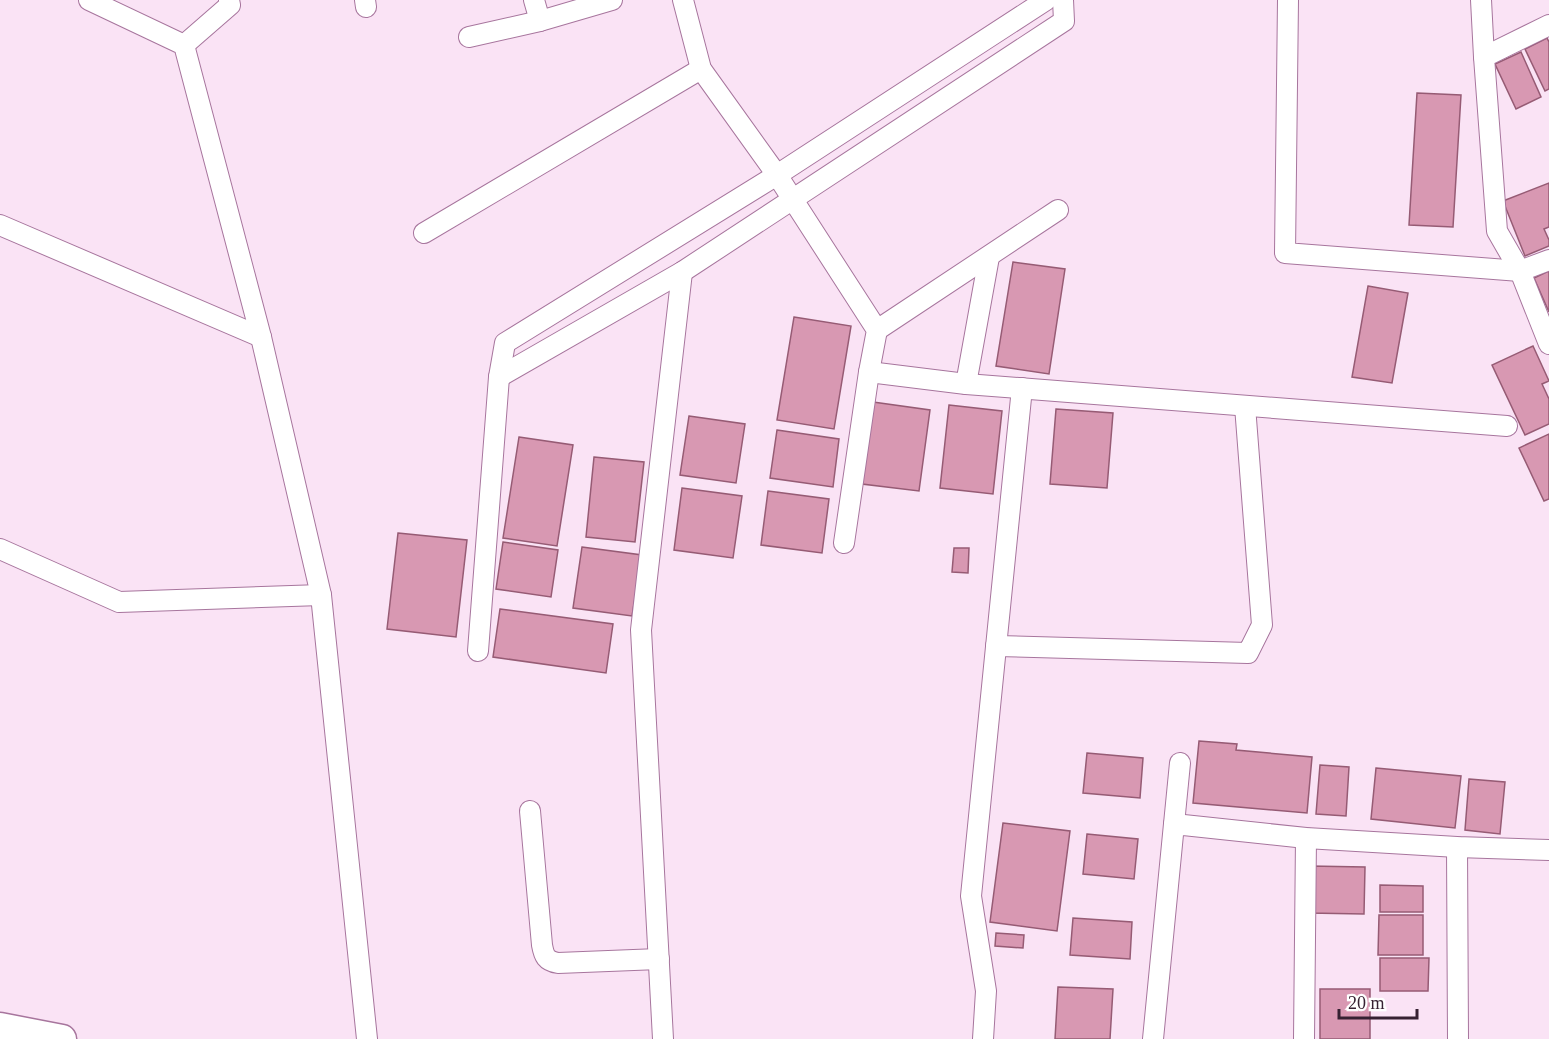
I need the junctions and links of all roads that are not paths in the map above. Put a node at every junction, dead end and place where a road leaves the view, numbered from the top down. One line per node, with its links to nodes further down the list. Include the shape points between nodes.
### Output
1 (89, 0): 13 (street)
2 (229, 0): 13 (street, via 230,5)
3 (534, 0): 10 (street)
4 (612, 0): 10 (street)
5 (683, 0): 15 (street)
6 (1046, 0): 16 (street)
7 (1063, 0): 17 (street, via 1064,21)
8 (1288, 0): 23 (street, via 1285,253)
9 (1481, 0): 14 (street)
10 (540, 21): 12 (street)
11 (1549, 25): 14 (street)
12 (469, 37)
13 (184, 45): 26 (street)
14 (1484, 57): 23 (street, via 1497,231)
15 (701, 69): 16 (street); 20 (street)
16 (777, 175): 17 (street); 29 (street, via 506,343)
17 (794, 199): 24 (street); 25 (street)
18 (1058, 210): 21 (street)
19 (0, 225): 26 (street)
20 (424, 233)
21 (989, 257): 25 (street); 30 (street)
22 (1549, 260): 23 (street)
23 (1520, 271): 27 (street)
24 (682, 272): 29 (street); 45 (street, via 641,630)
25 (877, 330): 28 (street)
26 (261, 337): 36 (street)
27 (1549, 344)
28 (869, 372): 30 (street); 34 (street)
29 (499, 377): 38 (street)
30 (966, 384): 31 (street)
31 (1022, 388): 32 (street); 37 (street)
32 (1245, 406): 33 (street); 37 (street, via 1262,625 1248,653)
33 (1508, 426)
34 (844, 543)
35 (0, 549): 36 (street, via 119,602)
36 (321, 595): 48 (street)
37 (996, 646): 50 (street, via 971,896 986,991)
38 (478, 651)
39 (1180, 762): 41 (street)
40 (530, 811): 45 (street, via 544,956 558,963)
41 (1174, 824): 42 (street); 51 (street)
42 (1306, 838): 43 (street); 52 (street)
43 (1457, 847): 44 (street); 53 (street)
44 (1549, 850)
45 (659, 959): 49 (street)
46 (0, 1027): 47 (street)
47 (62, 1039)
48 (367, 1039)
49 (663, 1039)
50 (983, 1039)
51 (1153, 1039)
52 (1304, 1039)
53 (1458, 1039)

